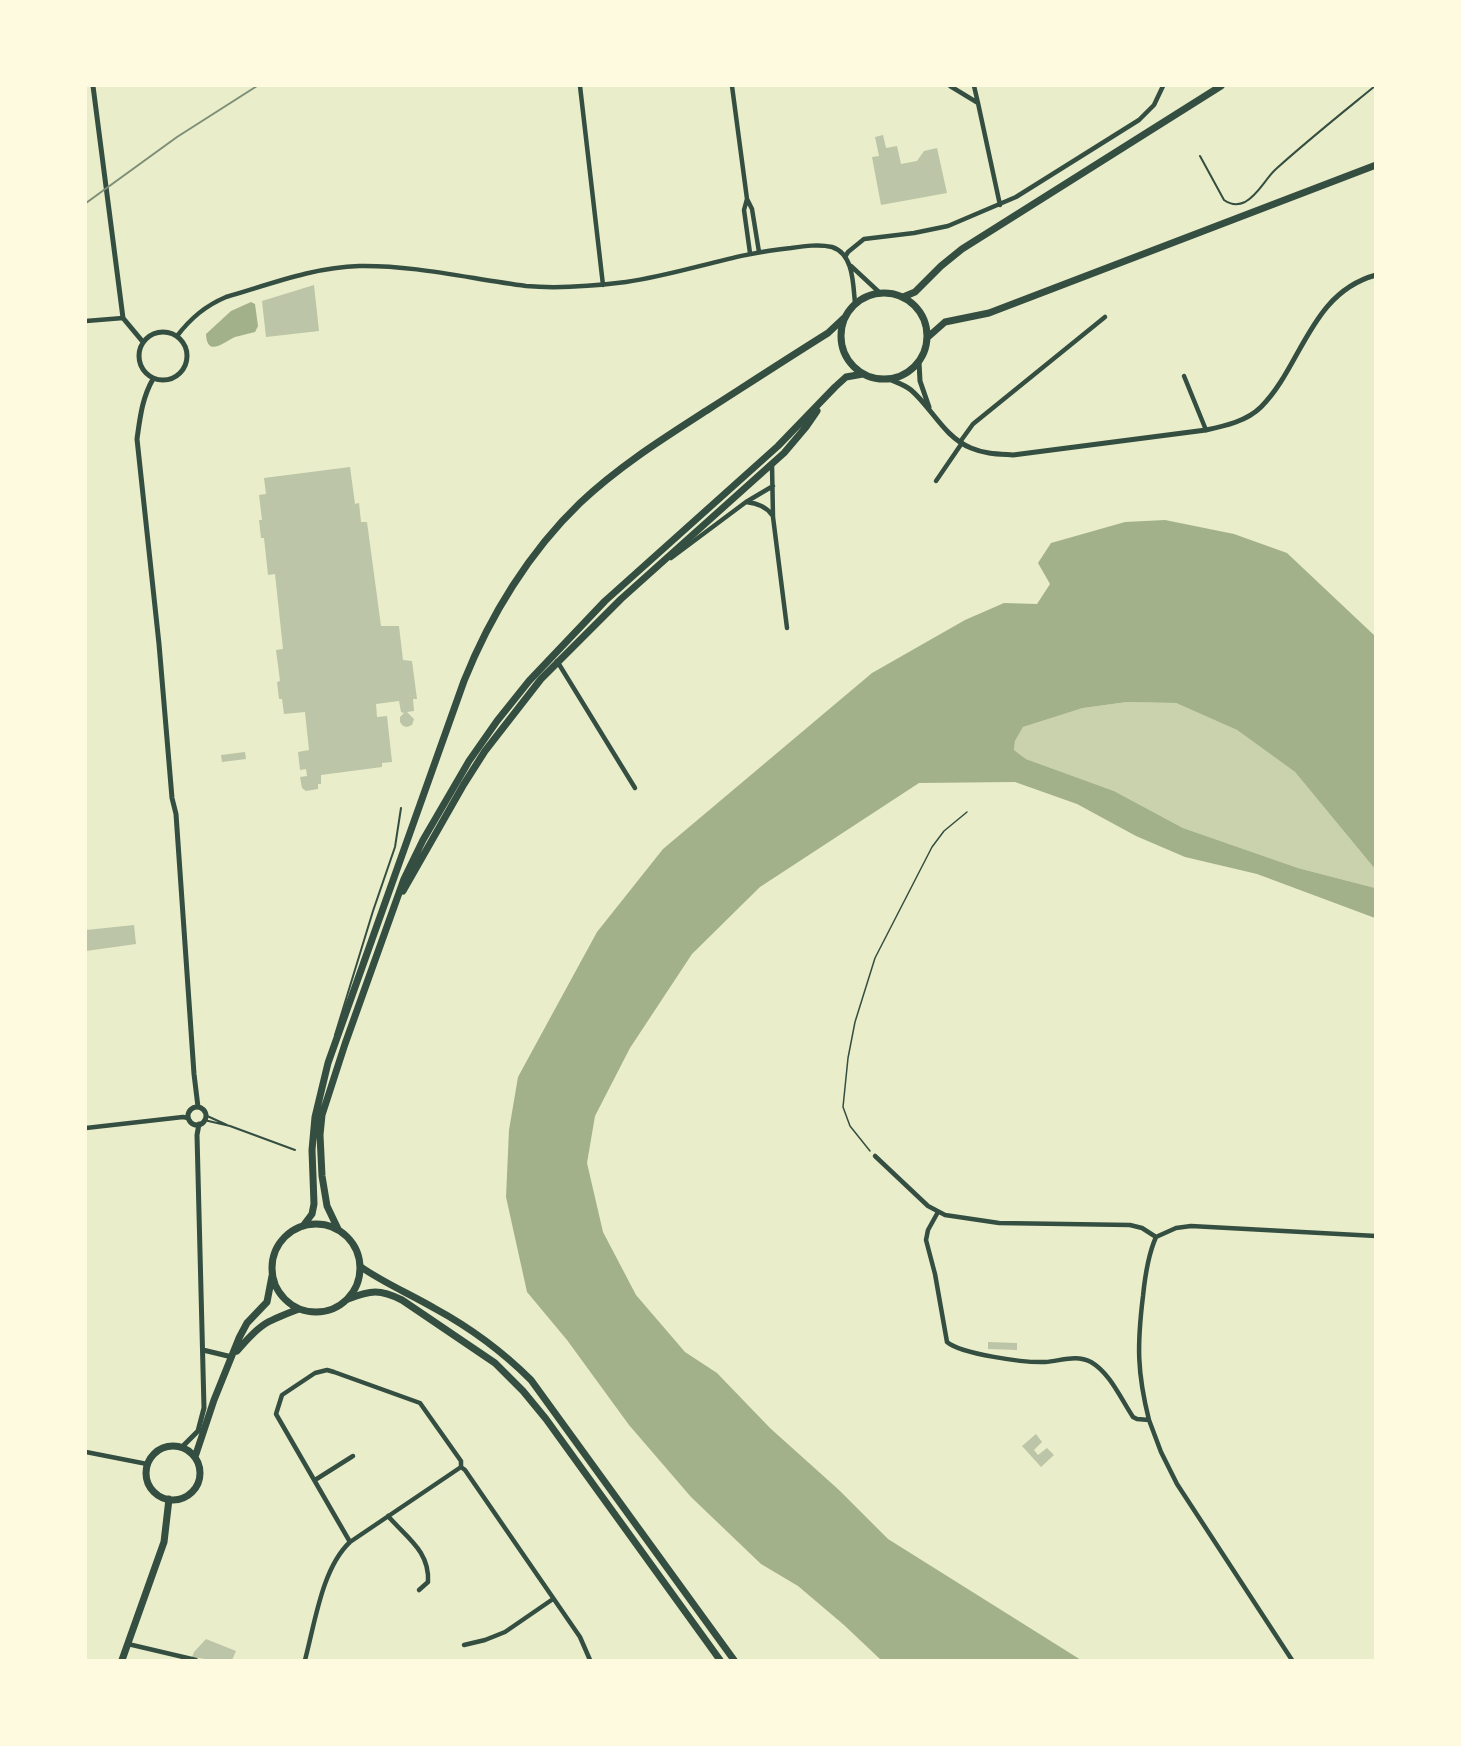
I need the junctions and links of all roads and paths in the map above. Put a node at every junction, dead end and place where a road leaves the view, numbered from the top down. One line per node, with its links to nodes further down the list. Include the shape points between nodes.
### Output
1 (93, 86): 24 (street)
2 (580, 86): 19 (street)
3 (732, 86): 12 (street)
4 (950, 86): 9 (street)
5 (974, 86): 9 (street)
6 (1163, 86): 13 (street, via 1154,105 1139,120)
7 (1221, 86): 21 (main road, via 962,249 915,292)
8 (1375, 86): 10 (lane, via 1302,145 1254,195 1239,205 1224,200)
9 (978, 103): 13 (street)
10 (1200, 156)
11 (1376, 165): 28 (main road, via 989,313 945,322)
12 (747, 199): 14 (street); 15 (street, via 744,210)
13 (1000, 205): 16 (street, via 948,226 864,239)
14 (759, 252): 15 (street); 16 (street, via 816,245 833,248)
15 (750, 254): 19 (street, via 666,275)
16 (845, 257): 17 (street)
17 (849, 265): 20 (street); 22 (street)
18 (1376, 275): 37 (street, via 1352,286 1316,320 1261,407 1229,425)
19 (603, 285): 27 (street, via 529,286 398,267 347,267 226,297 195,315)
20 (880, 293): 21 (main road); 22 (main road)
21 (903, 297): 28 (main road, via 921,314)
22 (855, 303): 25 (main road)
23 (1105, 316): 38 (street, via 973,424)
24 (123, 318): 26 (street); 29 (street)
25 (844, 318): 31 (main road, via 842,350 850,364); 51 (main road, via 828,333 652,445 615,473 580,504 539,550 474,656)
26 (86, 321)
27 (177, 336): 29 (street, via 159,332); 33 (street, via 187,351 184,369 168,380)
28 (928, 337): 30 (main road)
29 (143, 342): 33 (street, via 138,356 140,365)
30 (919, 362): 34 (main road, via 906,374); 36 (street, via 920,381)
31 (863, 374): 34 (main road); 35 (main road, via 846,377)
32 (1184, 376): 37 (street)
33 (153, 379): 52 (street, via 141,408 137,439 176,814)
34 (890, 379): 36 (street, via 909,388)
35 (828, 394): 39 (main road, via 806,427); 50 (main road, via 778,446 605,601 529,681 497,721 446,799)
36 (930, 409): 38 (street)
37 (1206, 430): 38 (street, via 1013,455 991,454)
38 (961, 443): 40 (street)
39 (772, 463): 41 (street); 44 (main road)
40 (936, 481)
41 (773, 486): 42 (street); 43 (street)
42 (746, 502): 43 (street, via 756,503); 44 (street)
43 (773, 518): 45 (street)
44 (644, 579): 46 (main road)
45 (787, 628)
46 (557, 662): 47 (street); 50 (main road, via 485,751)
47 (635, 788)
48 (401, 808): 51 (lane, via 395,847 340,1013)
49 (967, 812): 57 (path, via 932,847 875,958 860,1005 848,1058 843,1107 850,1126)
50 (392, 909): 60 (main road, via 322,1115 322,1176 327,1206)
51 (322, 1085): 59 (main road, via 312,1150 314,1204)
52 (196, 1107): 53 (street); 54 (street, via 203,1110)
53 (188, 1118): 54 (street, via 193,1123); 55 (street)
54 (203, 1120): 56 (lane); 67 (street, via 197,1135)
55 (86, 1128)
56 (295, 1150)
57 (875, 1156): 58 (street)
58 (938, 1212): 62 (street, via 999,1223 1130,1225); 69 (street, via 926,1240 947,1341 958,1349 1005,1358 1045,1362 1086,1360 1101,1370 1133,1416)
59 (303, 1226): 60 (main road, via 321,1224); 64 (main road, via 292,1231 276,1249)
60 (338, 1229): 63 (main road, via 353,1243)
61 (1376, 1236): 62 (street, via 1191,1226)
62 (1156, 1237): 69 (street, via 1145,1279 1138,1349 1140,1382)
63 (361, 1268): 65 (main road); 89 (main road, via 437,1309 515,1364 531,1380)
64 (272, 1273): 66 (main road, via 281,1295); 68 (main road, via 267,1302 247,1323)
65 (348, 1299): 66 (main road, via 325,1311); 88 (main road, via 376,1291 402,1300 495,1363 523,1390)
66 (299, 1309): 68 (main road, via 257,1327)
67 (202, 1350): 68 (street); 70 (street, via 204,1408 198,1431)
68 (232, 1358): 73 (main road)
69 (1149, 1420): 90 (street, via 1177,1484)
70 (182, 1447): 73 (main road); 74 (main road, via 166,1446 151,1456)
71 (86, 1452): 74 (street)
72 (353, 1456): 76 (street)
73 (195, 1457): 77 (main road, via 200,1472 198,1482 186,1496)
74 (147, 1464): 77 (main road, via 148,1484)
75 (461, 1467): 76 (street, via 461,1461 420,1403 327,1370 315,1373 282,1395 276,1414); 78 (street); 81 (street)
76 (315, 1480): 79 (street)
77 (169, 1499): 82 (main road, via 164,1542)
78 (388, 1516): 79 (street); 80 (street, via 415,1542 428,1567 428,1582)
79 (350, 1542): 86 (street, via 328,1572)
80 (419, 1590)
81 (553, 1599): 83 (street, via 505,1632); 87 (street, via 580,1637)
82 (128, 1644): 84 (main road); 85 (street)
83 (464, 1645)
84 (122, 1660)
85 (196, 1660)
86 (304, 1660)
87 (590, 1660)
88 (720, 1660)
89 (734, 1660)
90 (1292, 1660)

